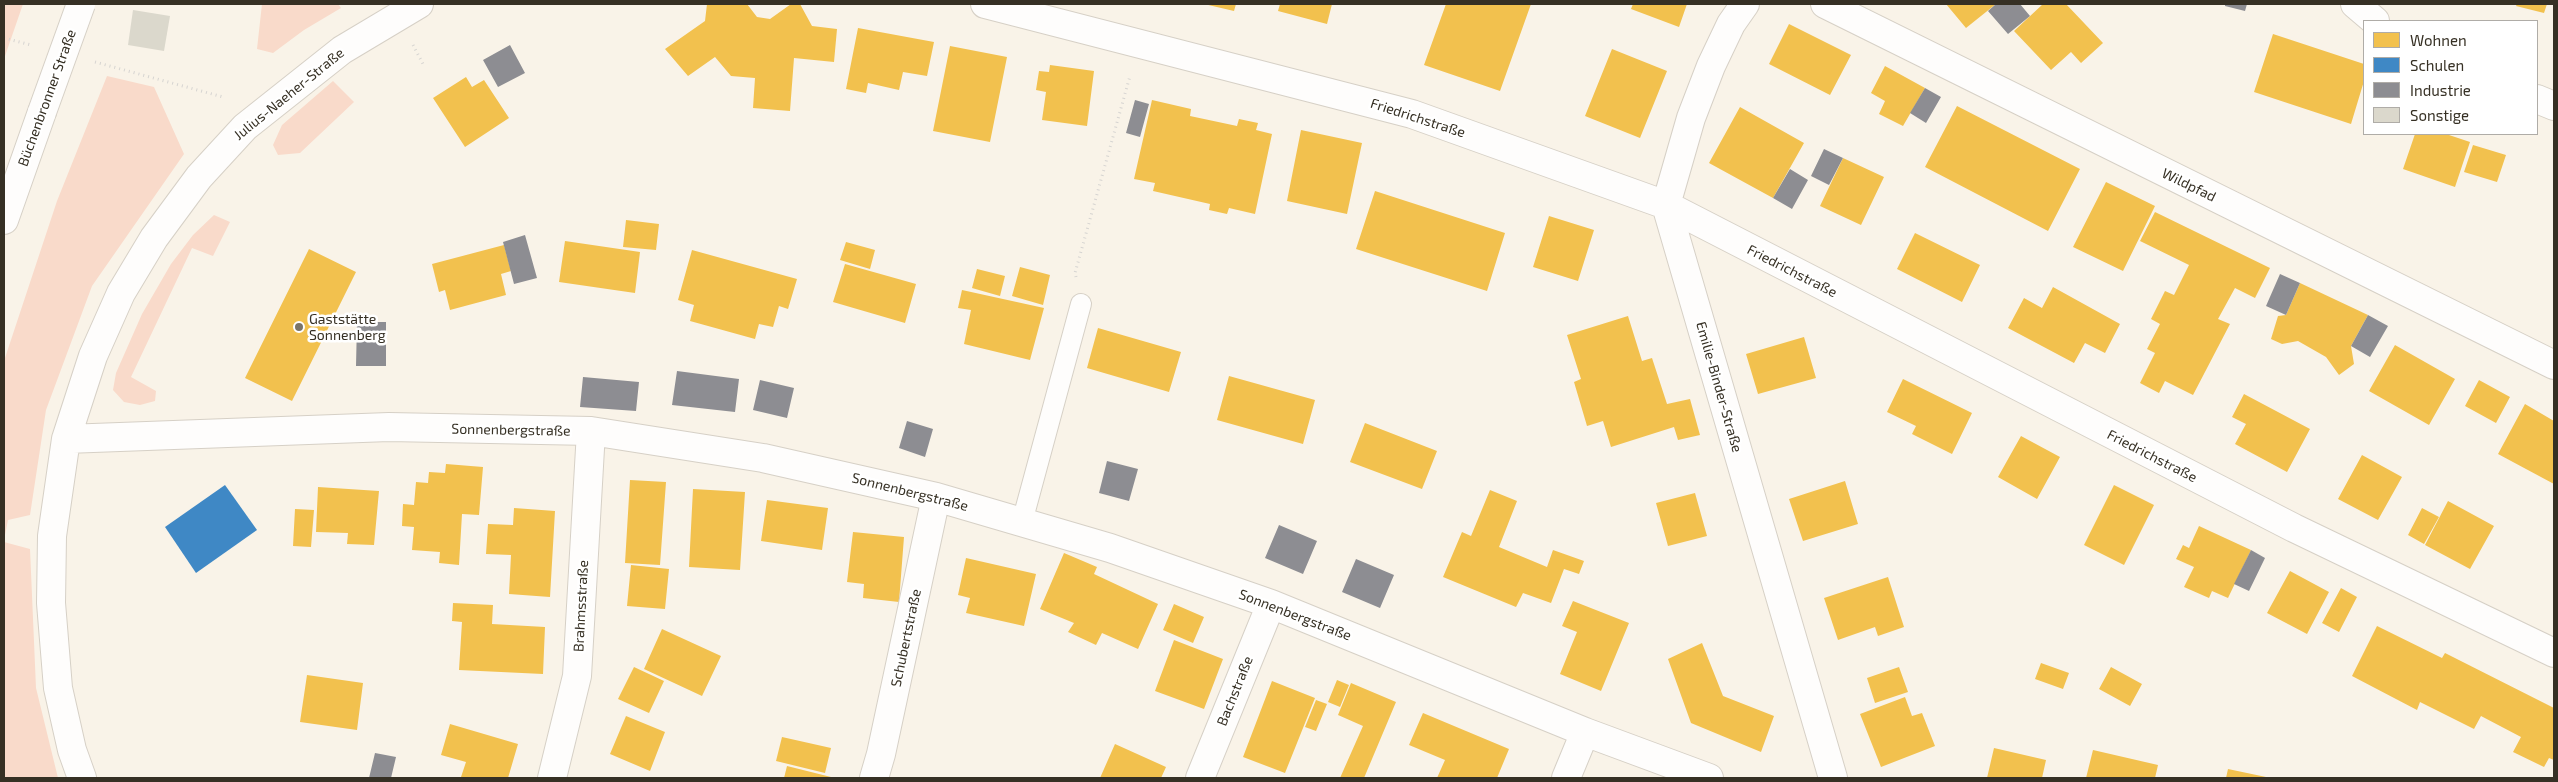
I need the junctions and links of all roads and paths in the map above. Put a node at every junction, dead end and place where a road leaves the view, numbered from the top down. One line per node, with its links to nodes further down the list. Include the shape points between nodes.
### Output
1 (81, 4): 16 (street, Büchenbronner Straße, bridge)
2 (985, 4): 9 (street, Friedrichstraße)
3 (1745, 4): 15 (street, via 1731,24 1704,83)
4 (1825, 4): 19 (street, Wildpfad)
5 (2355, 4): 7 (street)
6 (401, 8): 21 (street, Julius-Naeher-Straße, via 245,127 199,177 154,238 121,293 93,356)
7 (2375, 20)
8 (4, 38): 10 (path)
9 (1139, 42): 15 (street, Friedrichstraße, via 1412,114); 17 (path)
10 (34, 45)
11 (90, 61): 12 (path)
12 (223, 96)
13 (2538, 99): 14 (street)
14 (2554, 106)
15 (1666, 205): 25 (street, Friedrichstraße, via 2294,528); 33 (street, Emilie-Binder-Straße)
16 (4, 220)
17 (1075, 273)
18 (1081, 304): 23 (lane)
19 (2554, 365)
20 (591, 431): 21 (street, Sonnenbergstraße, via 389,427); 22 (street, Sonnenbergstraße, via 763,458); 28 (street, Brahmsstraße, via 577,676)
21 (66, 439): 27 (street, Julius-Naeher-Straße, via 52,536 51,603 58,688)
22 (936, 497): 23 (street, Sonnenbergstraße); 29 (street, Schubertstraße, via 884,745)
23 (1022, 522): 24 (street, Sonnenbergstraße, via 1110,548)
24 (1271, 604): 26 (street, Sonnenbergstraße); 30 (street, Bachstraße)
25 (2554, 654)
26 (1585, 732): 31 (street); 32 (street, Sonnenbergstraße)
27 (82, 778)
28 (552, 778)
29 (874, 778)
30 (1200, 778)
31 (1566, 778)
32 (1709, 778)
33 (1833, 778)

